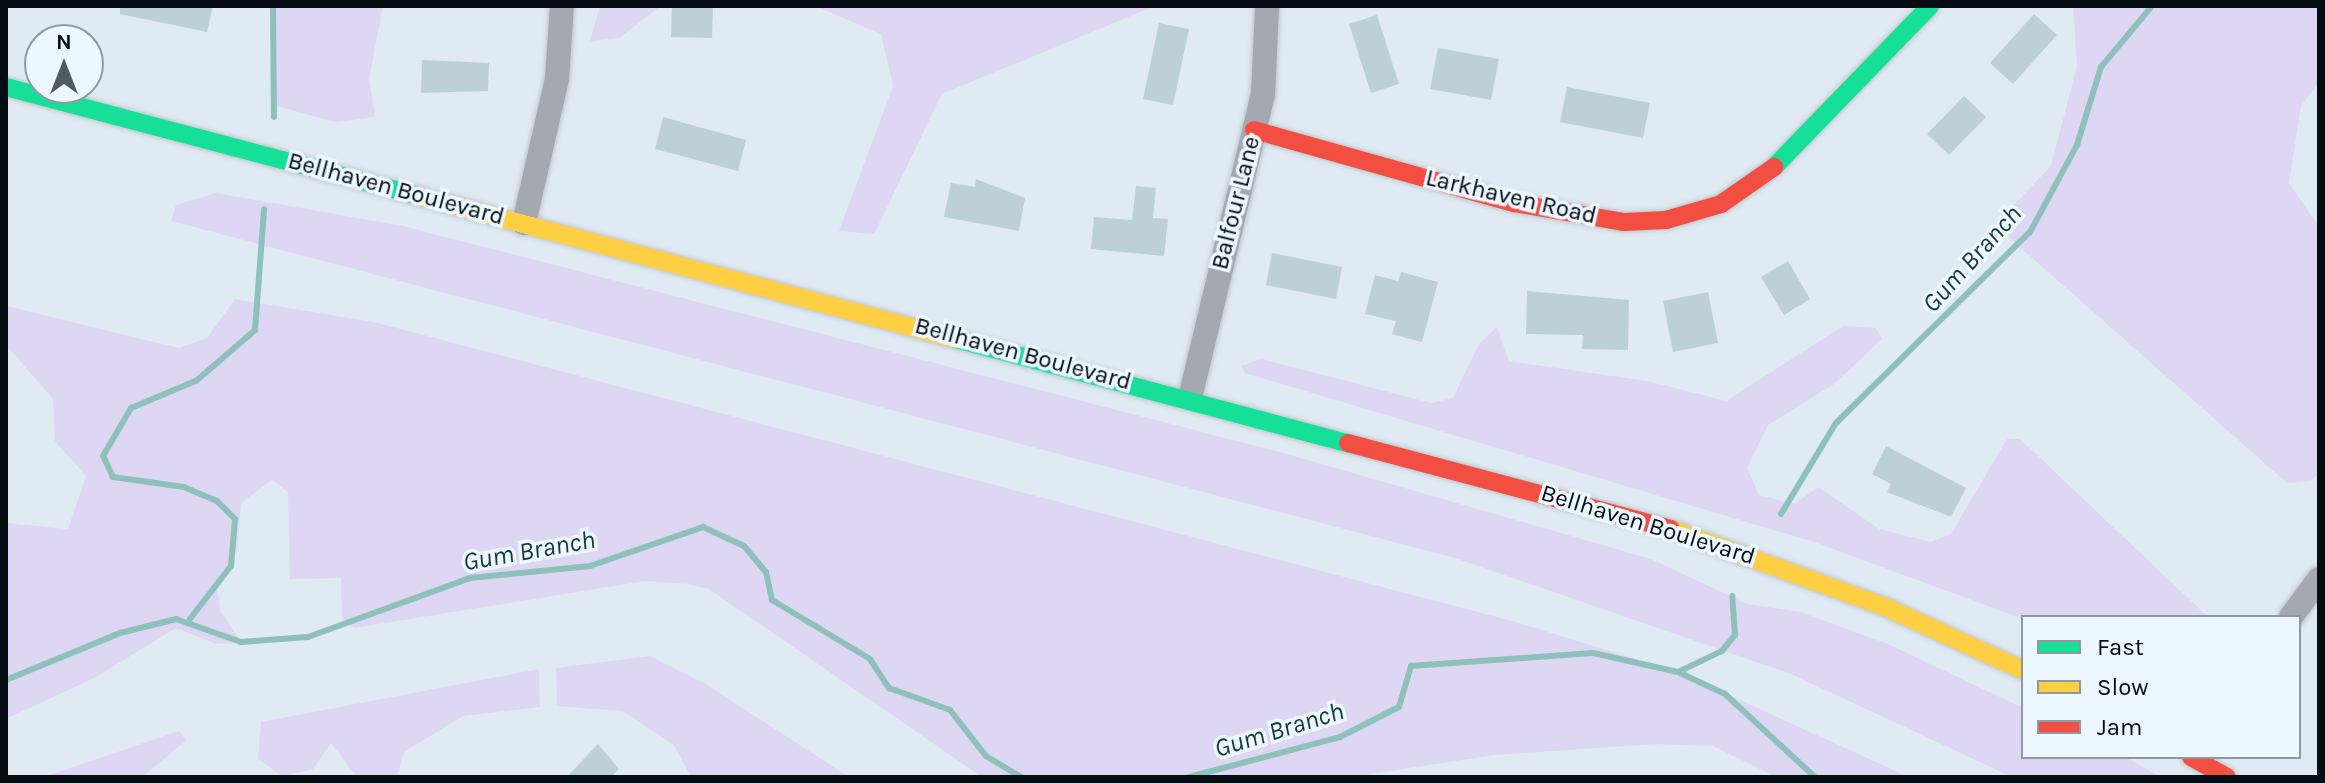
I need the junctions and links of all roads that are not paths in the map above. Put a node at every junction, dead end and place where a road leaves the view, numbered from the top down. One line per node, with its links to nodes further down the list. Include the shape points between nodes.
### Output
1 (562, 6): 6 (street, via 557,79)
2 (1267, 6): 5 (street, Balfour Lane, via 1269,58)
3 (1930, 6): 5 (main road, Larkhaven Road, via 1780,163 1721,204 1666,220 1624,222 1514,203)
4 (6, 87): 6 (main road, Bellhaven Boulevard)
5 (1254, 130): 7 (street, Balfour Lane)
6 (524, 223): 7 (main road, Bellhaven Boulevard)
7 (1190, 398): 10 (main road, Bellhaven Boulevard, via 1662,526 1883,606)
8 (2319, 579): 9 (street)
9 (2292, 615)
10 (2021, 669)
11 (2198, 759): 12 (main road)
12 (2227, 777)

